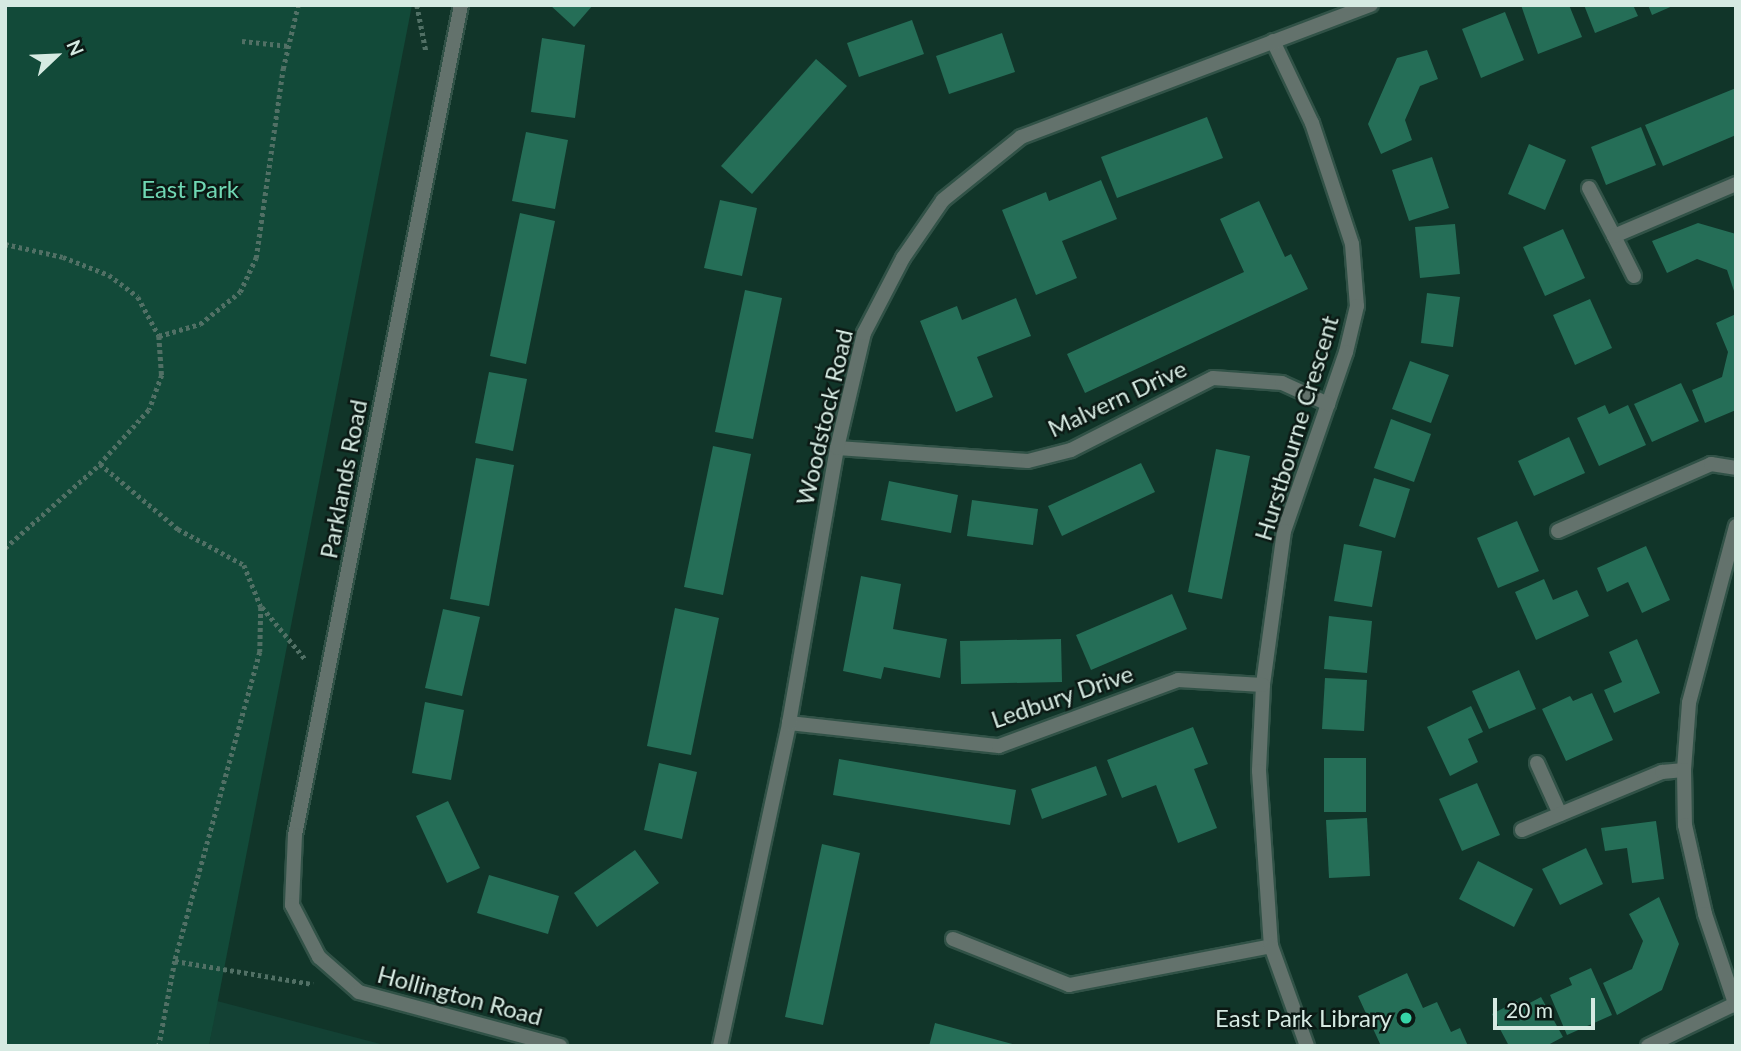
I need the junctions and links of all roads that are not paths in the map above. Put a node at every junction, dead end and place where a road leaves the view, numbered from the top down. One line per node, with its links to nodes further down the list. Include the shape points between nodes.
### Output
1 (461, 5): 21 (street, Parklands Road, via 295,835 292,905)
2 (1371, 5): 3 (street, Woodstock Road)
3 (1273, 41): 8 (street, Hurstbourne Crescent, via 1312,122 1352,244 1357,306); 9 (street, Woodstock Road, via 1021,137 943,200 903,258 864,333)
4 (1736, 184): 6 (street)
5 (1589, 188): 6 (street)
6 (1614, 236): 7 (street)
7 (1634, 276)
8 (1328, 404): 9 (street, Malvern Drive, via 1282,383 1213,378 1081,445 1028,461); 13 (street, Hurstbourne Crescent, via 1284,531)
9 (837, 448): 14 (street, Woodstock Road)
10 (1736, 468): 12 (street, via 1711,464)
11 (1736, 526): 16 (street, via 1689,703)
12 (1558, 531)
13 (1263, 685): 14 (street, Ledbury Drive, via 1178,680 999,746); 20 (street, Hurstbourne Crescent, via 1259,771)
14 (789, 723): 24 (street, Woodstock Road)
15 (1537, 763): 17 (street)
16 (1684, 770): 17 (street, via 1662,772); 22 (street, via 1685,825 1705,914)
17 (1560, 814): 18 (street)
18 (1522, 830)
19 (953, 939): 20 (street, via 1069,985)
20 (1271, 946): 25 (street, Hurstbourne Crescent)
21 (319, 957): 23 (street, Hollington Road, via 359,992)
22 (1735, 1005): 26 (street)
23 (560, 1046)
24 (720, 1046)
25 (1307, 1046)
26 (1648, 1046)

